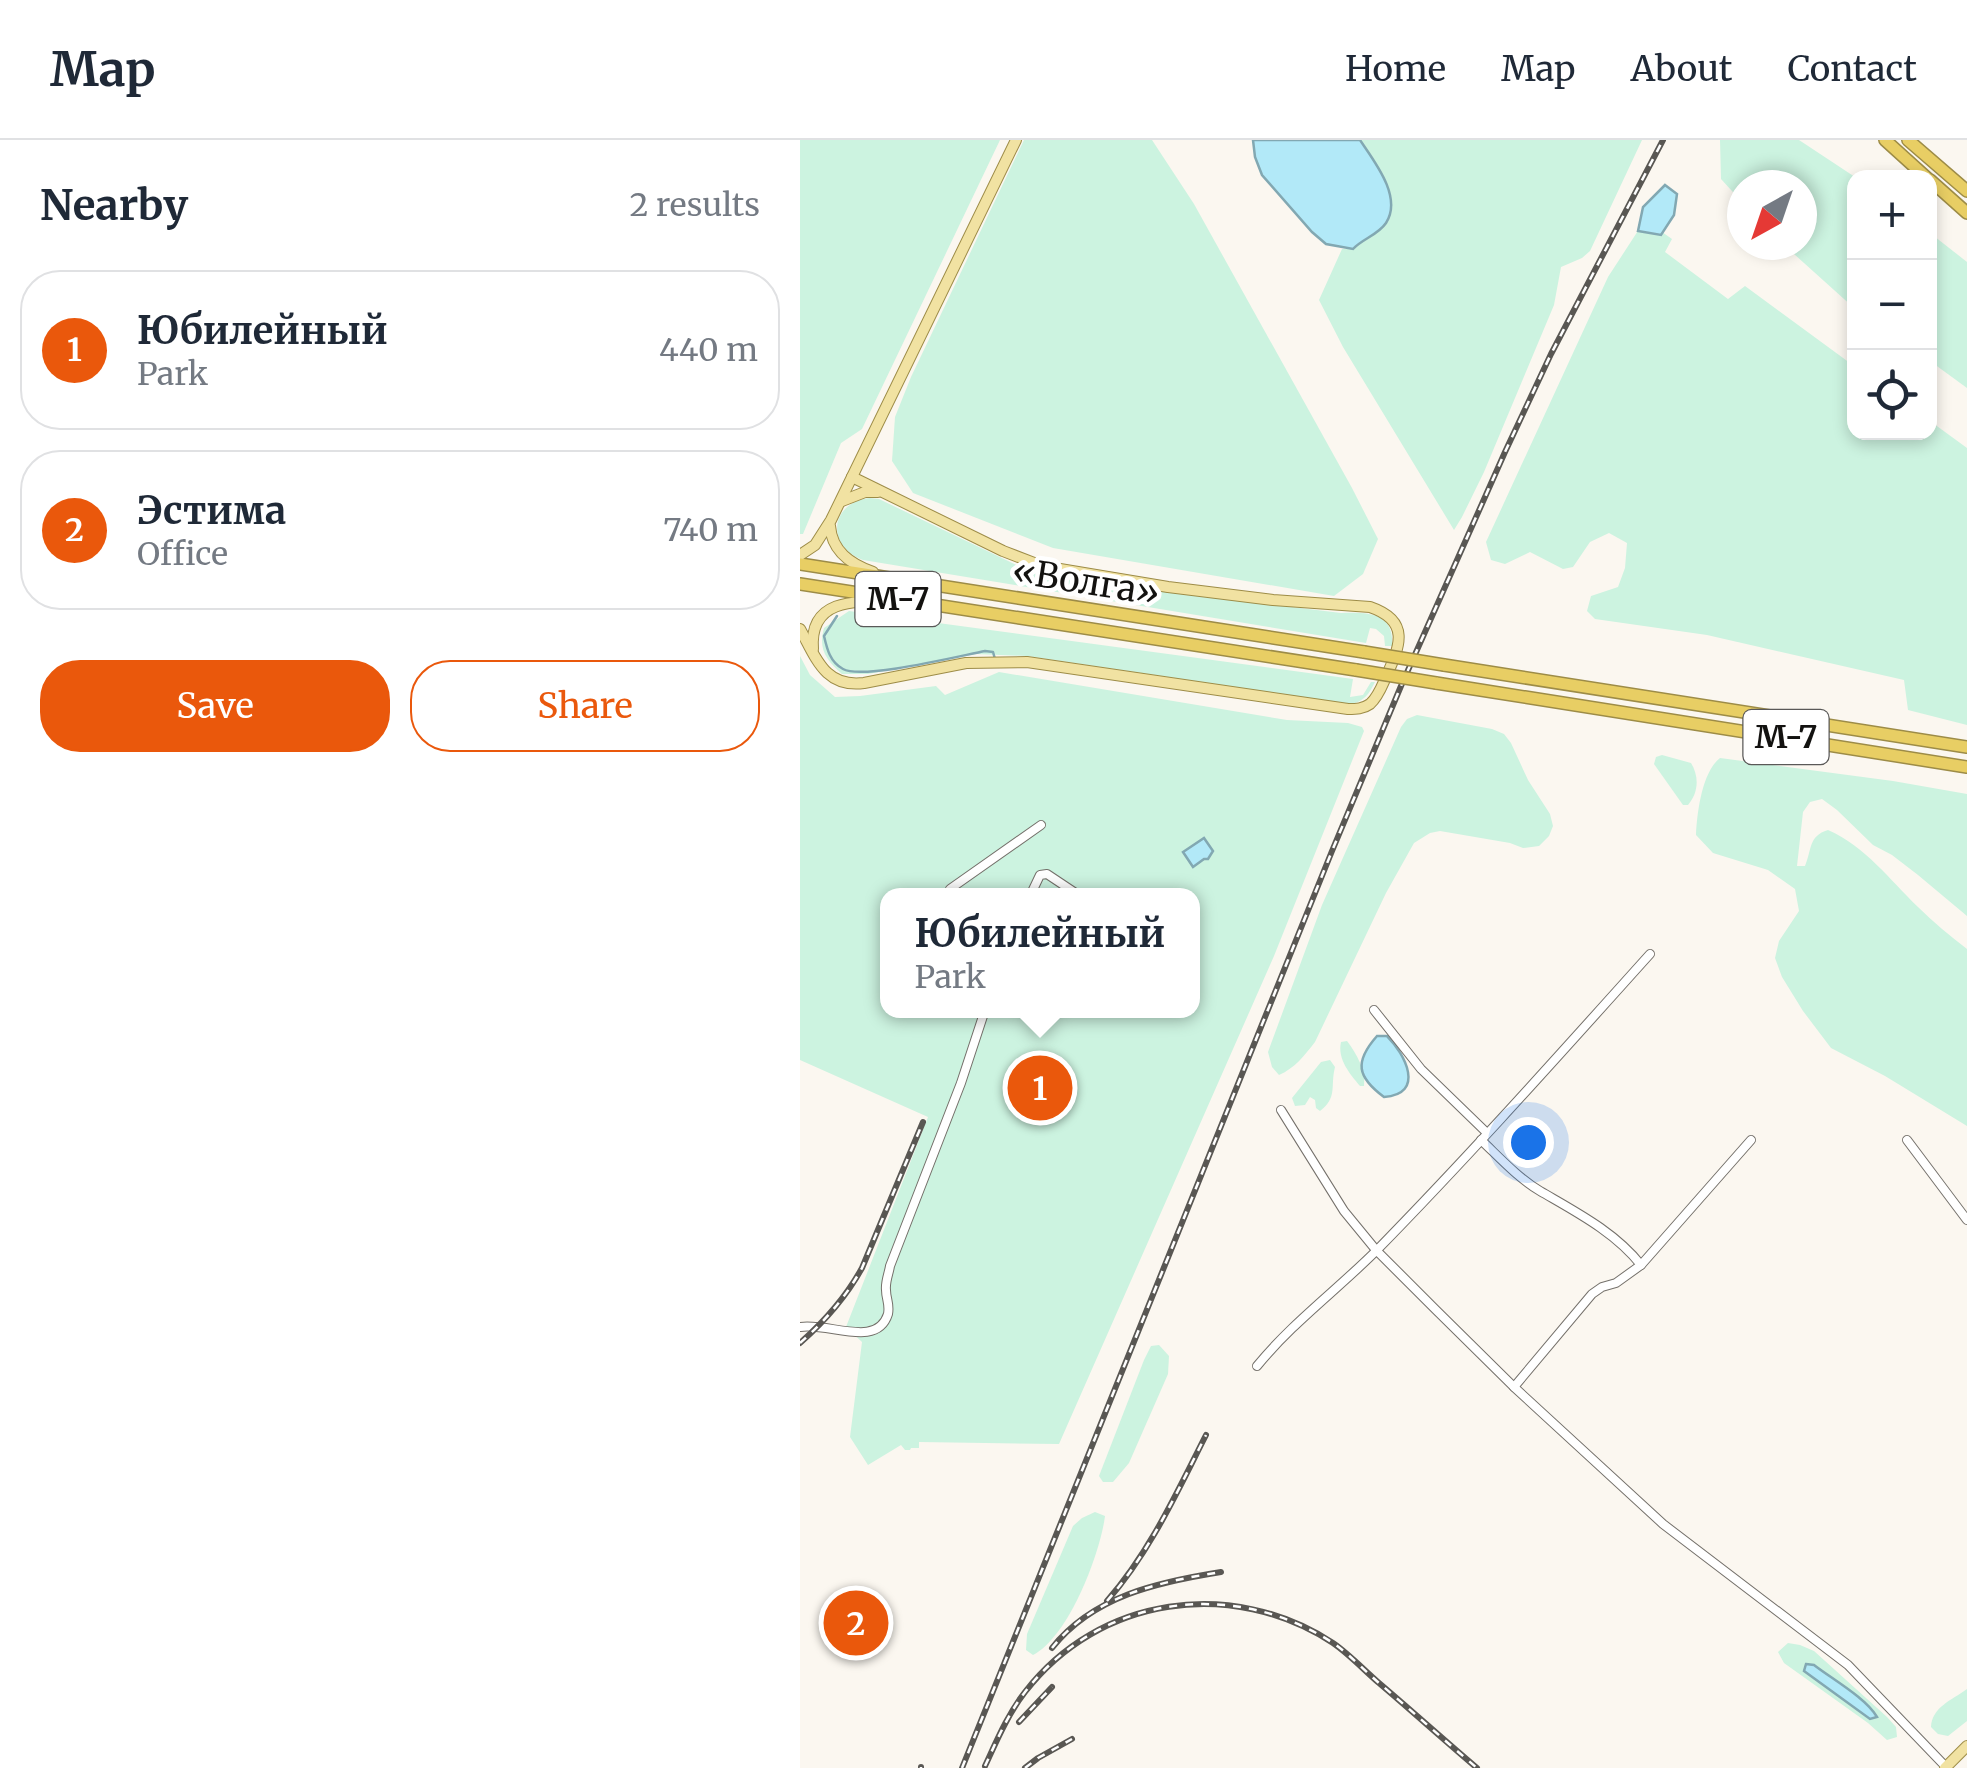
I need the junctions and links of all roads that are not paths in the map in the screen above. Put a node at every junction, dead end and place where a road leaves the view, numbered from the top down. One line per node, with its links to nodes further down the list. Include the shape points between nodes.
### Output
1 (1016, 140): 8 (main road)
2 (1885, 140): 4 (highway)
3 (1908, 140): 6 (highway)
4 (1918, 170)
5 (1937, 187): 7 (highway)
6 (1967, 191)
7 (1967, 214)
8 (868, 446): 9 (main road); 10 (main road, via 868,471)
9 (852, 477): 10 (main road); 11 (main road)
10 (885, 493): 11 (main road, via 865,492); 19 (main road, via 1042,566 1370,608 1395,624 1398,649 1374,700 1354,709 1027,662 978,662 848,684)
11 (838, 506): 12 (main road)
12 (832, 520): 13 (main road); 15 (main road, via 840,553)
13 (800, 554)
14 (800, 564): 15 (highway, «Волга» / М-7)
15 (898, 580): 20 (highway, «Волга» / М-7, bridge)
16 (800, 584): 17 (highway, «Волга» / М-7)
17 (932, 604): 19 (main road, via 841,604 818,623 812,640); 21 (highway, «Волга» / М-7, bridge)
18 (800, 629): 19 (main road)
19 (816, 659)
20 (1967, 747)
21 (1967, 767)
22 (1040, 825): 23 (street)
23 (951, 888)
24 (1034, 888): 25 (street, via 1047,874)
25 (1068, 888)
26 (1650, 954): 30 (street)
27 (1374, 1010): 30 (street)
28 (982, 1018): 36 (street, via 890,1266 887,1318 879,1330 864,1334)
29 (1282, 1110): 34 (street, via 1333,1195)
30 (1484, 1136): 34 (street); 35 (street, via 1538,1190 1610,1235)
31 (1750, 1140): 35 (street)
32 (1907, 1140): 33 (street)
33 (1967, 1220)
34 (1376, 1250): 37 (street); 38 (street)
35 (1640, 1265): 38 (street, via 1592,1294)
36 (800, 1326)
37 (1257, 1366)
38 (1514, 1387): 40 (street, via 1663,1524 1848,1665)
39 (1967, 1746): 40 (main road)
40 (1946, 1768)

